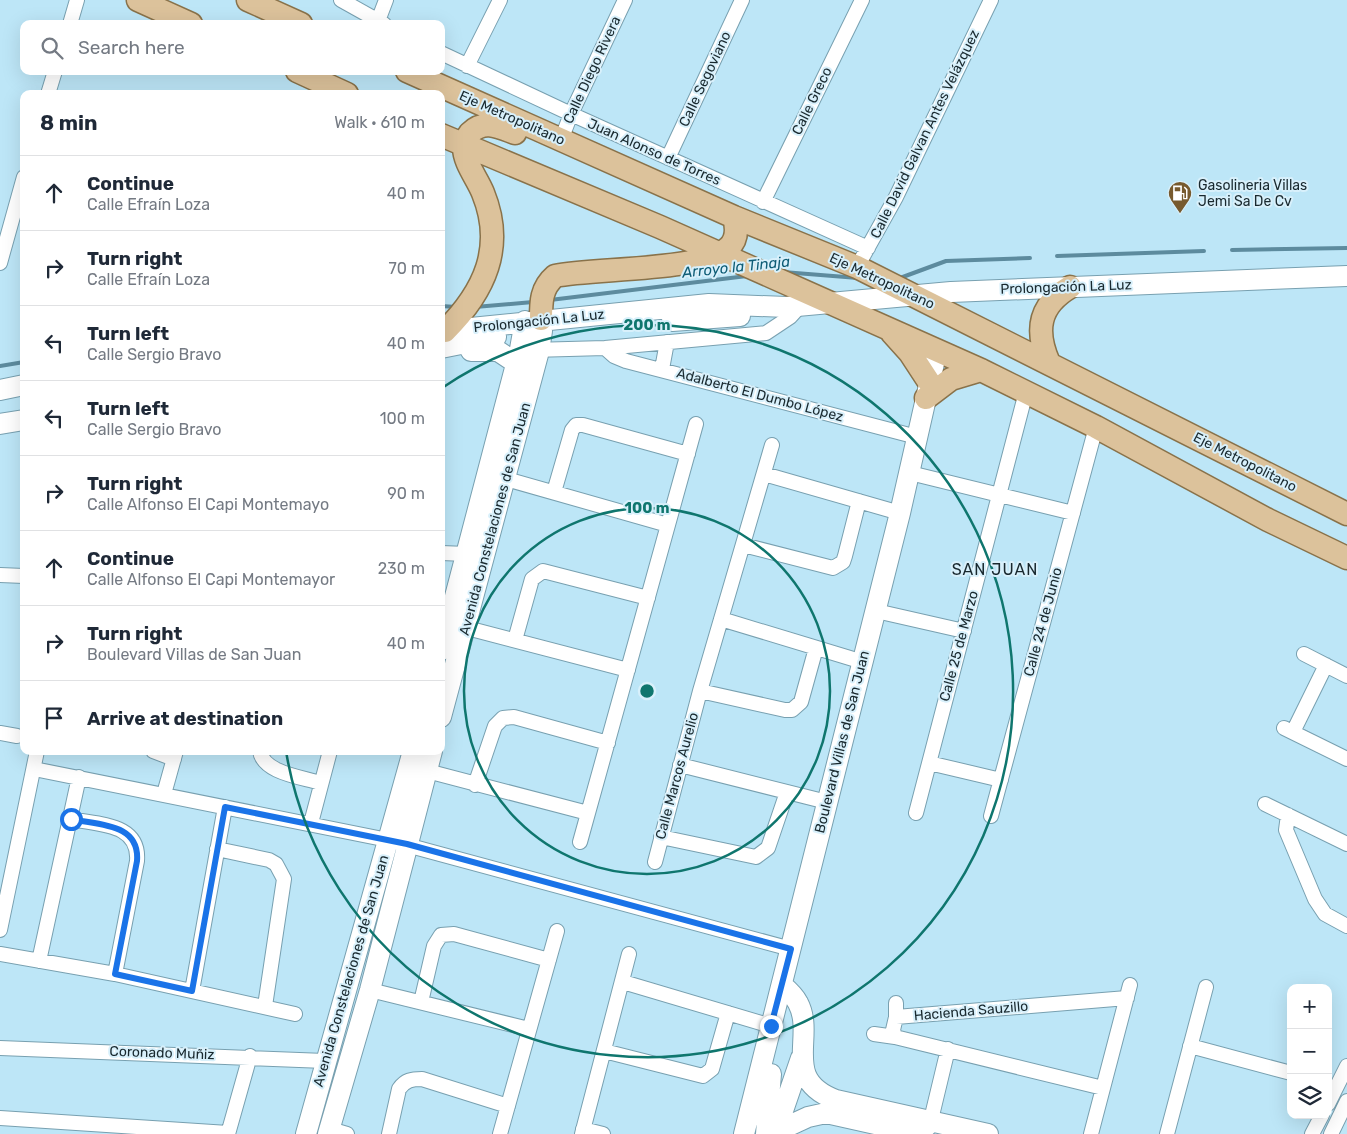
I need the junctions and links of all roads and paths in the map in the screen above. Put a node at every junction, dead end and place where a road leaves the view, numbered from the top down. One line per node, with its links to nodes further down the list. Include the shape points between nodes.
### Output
1 (77, 0): 11 (street)
2 (138, 0): 12 (main road)
3 (248, 0): 13 (main road)
4 (340, 0): 14 (street)
5 (386, 0): 15 (street)
6 (500, 0): 17 (street)
7 (625, 0): 23 (street, Calle Diego Rivera)
8 (742, 0): 27 (street, Calle Segoviano)
9 (862, 0): 29 (street, Calle Greco)
10 (991, 0): 31 (street, Calle David Galvan Antes Velázquez)
11 (71, 20)
12 (182, 20)
13 (292, 20)
14 (377, 20)
15 (381, 20)
16 (445, 55): 17 (street, Juan Alonso de Torres)
17 (467, 66): 23 (street, Juan Alonso de Torres)
18 (54, 75): 21 (street)
19 (306, 75): 22 (main road)
20 (416, 75): 25 (main road, Eje Metropolitano)
21 (49, 90)
22 (338, 90)
23 (571, 114): 25 (street, Calle Diego Rivera); 27 (street, Juan Alonso de Torres)
24 (445, 137): 26 (main road)
25 (561, 140): 26 (main road, via 549,143 533,140 486,124 476,127); 30 (main road, Eje Metropolitano)
26 (464, 145): 32 (main road); 42 (main road, via 493,229 492,249 488,268 474,295)
27 (668, 158): 29 (street, Juan Alonso de Torres)
28 (20, 191): 33 (street)
29 (763, 202): 31 (street, Juan Alonso de Torres)
30 (734, 216): 32 (main road, via 736,234); 34 (main road, Eje Metropolitano)
31 (868, 248): 34 (street, Calle David Galvan Antes Velázquez)
32 (728, 258): 38 (main road); 41 (main road, via 555,276 547,282)
33 (0, 263)
34 (865, 271): 37 (main road, Eje Metropolitano)
35 (1347, 276): 36 (street, Prolongación La Luz)
36 (1070, 287): 37 (street, Prolongación La Luz); 46 (main road, via 1055,298 1044,314)
37 (906, 291): 38 (street, Prolongación La Luz); 46 (main road, Eje Metropolitano)
38 (830, 302): 39 (street, Prolongación La Luz); 40 (main road)
39 (793, 306): 41 (street, Prolongación La Luz, via 709,304); 43 (street, via 790,317 766,333)
40 (886, 327): 45 (main road); 51 (main road, via 910,353)
41 (532, 330): 42 (street, Prolongación La Luz); 42 (street, via 498,351); 44 (street); 62 (street, Avenida Constelaciones de San Juan); 72 (street, Avenida Constelaciones de San Juan)
42 (446, 336)
43 (667, 342): 44 (street); 47 (street)
44 (605, 348): 47 (street, Adalberto El Dumbo López, via 626,361)
45 (938, 350): 48 (main road); 51 (street, Boulevard Villas de San Juan)
46 (1040, 359): 52 (main road, via 1022,360 1017,366 1015,374); 68 (main road, Eje Metropolitano)
47 (662, 370): 57 (street, Adalberto El Dumbo López)
48 (981, 370): 51 (main road); 52 (main road)
49 (20, 387): 50 (street)
50 (0, 390)
51 (928, 390): 57 (street, Boulevard Villas de San Juan)
52 (1022, 390): 56 (main road); 64 (street, Calle 25 de Marzo)
53 (20, 421): 54 (street)
54 (0, 424)
55 (696, 424): 59 (street)
56 (1096, 427): 67 (street, Calle 24 de Junio); 73 (main road)
57 (918, 437): 60 (street, Boulevard Villas de San Juan)
58 (772, 445): 61 (street, Calle Marcos Aurelio)
59 (688, 454): 63 (street, via 576,425); 69 (street)
60 (910, 473): 64 (street); 66 (street, Boulevard Villas de San Juan)
61 (764, 474): 65 (street); 70 (street, Calle Marcos Aurelio)
62 (506, 479): 63 (street); 79 (street, Avenida Constelaciones de San Juan)
63 (554, 492): 69 (street)
64 (1000, 494): 67 (street); 80 (street, Calle 25 de Marzo)
65 (859, 501): 66 (street); 70 (street, via 843,562 834,568)
66 (900, 513): 77 (street, Boulevard Villas de San Juan)
67 (1073, 513): 106 (street, Calle 24 de Junio)
68 (1347, 514)
69 (668, 524): 76 (street)
70 (743, 545): 78 (street, Calle Marcos Aurelio)
71 (445, 553): 72 (street)
72 (467, 554): 81 (street, Avenida Constelaciones de San Juan)
73 (1346, 560)
74 (0, 575): 75 (street)
75 (20, 576)
76 (648, 598): 82 (street, via 543,571 532,579); 87 (street)
77 (876, 611): 80 (street); 85 (street, Boulevard Villas de San Juan)
78 (721, 620): 83 (street); 89 (street, Calle Marcos Aurelio)
79 (467, 628): 82 (street); 90 (street, Avenida Constelaciones de San Juan)
80 (964, 631): 101 (street, Calle 25 de Marzo)
81 (445, 635)
82 (515, 640): 87 (street)
83 (816, 648): 85 (street); 89 (street, via 801,702 792,710)
84 (1304, 654): 86 (street)
85 (863, 662): 111 (street, Boulevard Villas de San Juan)
86 (1326, 665): 88 (street); 100 (street, via 1288,730)
87 (628, 670): 93 (street)
88 (1347, 676)
89 (700, 691): 102 (street, Calle Marcos Aurelio)
90 (445, 703)
91 (0, 733): 92 (street)
92 (17, 736)
93 (608, 743): 108 (street, via 514,718 503,718 495,726); 114 (street)
94 (36, 755): 103 (street)
95 (175, 755): 110 (street)
96 (261, 755): 107 (street, via 271,768)
97 (329, 755): 107 (street)
98 (412, 755): 121 (street, Avenida Constelaciones de San Juan)
99 (431, 755): 104 (street, Avenida Constelaciones de San Juan)
100 (1347, 759)
101 (929, 763): 106 (street); 115 (street, Calle 25 de Marzo)
102 (680, 765): 109 (street); 120 (street, Calle Marcos Aurelio)
103 (34, 769): 105 (street); 127 (street)
104 (426, 771): 108 (street); 121 (street, Avenida Constelaciones de San Juan)
105 (79, 777): 110 (street); 118 (street)
106 (1001, 780): 117 (street, Calle 24 de Junio)
107 (320, 783): 119 (street)
108 (475, 785): 114 (street)
109 (787, 792): 111 (street); 120 (street, via 768,848 761,856 752,858)
110 (164, 794): 113 (street)
111 (827, 802): 129 (street, Boulevard Villas de San Juan)
112 (1265, 804): 116 (street)
113 (225, 807): 119 (street); 124 (street)
114 (588, 813): 122 (street)
115 (916, 813)
116 (1288, 815): 123 (street); 126 (street, via 1286,830 1315,899 1326,914)
117 (991, 816)
118 (71, 819): 133 (street); 134 (street, via 125,831 137,845 137,861)
119 (311, 824): 121 (street)
120 (661, 837): 125 (street, Calle Marcos Aurelio)
121 (398, 842): 129 (street); 138 (street, Avenida Constelaciones de San Juan); 156 (street, Avenida Constelaciones de San Juan)
122 (580, 842)
123 (1347, 844)
124 (217, 849): 139 (street); 142 (street, via 269,860 276,864 284,878)
125 (655, 862)
126 (1347, 926)
127 (0, 930)
128 (557, 932): 132 (street)
129 (791, 949): 136 (street, Boulevard Villas de San Juan)
130 (0, 954): 133 (street)
131 (629, 954): 135 (street)
132 (549, 960): 140 (street, via 447,933 438,938 434,946); 147 (street)
133 (39, 961): 134 (street)
134 (115, 974): 139 (street)
135 (623, 982): 143 (street); 153 (street)
136 (782, 985): 146 (street, Boulevard Villas de San Juan); 155 (street, via 793,994 802,1014)
137 (1206, 987): 150 (street)
138 (370, 990): 140 (street); 169 (street, Avenida Constelaciones de San Juan)
139 (192, 991): 142 (street)
140 (421, 1002): 147 (street)
141 (896, 1002): 145 (street)
142 (265, 1006): 144 (street)
143 (728, 1013): 146 (street); 153 (street, via 712,1069 703,1076)
144 (296, 1014)
145 (896, 1017): 149 (street, Hacienda Sauzillo); 160 (street, Hacienda Sauzillo, via 1129,992)
146 (771, 1026): 175 (street, Boulevard Villas de San Juan); 176 (street, via 776,1036 767,1096)
147 (529, 1029): 163 (street)
148 (874, 1034): 149 (street)
149 (895, 1037): 152 (street, Hacienda Sauzillo)
150 (1190, 1046): 158 (street); 179 (street)
151 (0, 1048): 154 (street, Coronado Muñiz)
152 (948, 1049): 160 (street, Hacienda Sauzillo); 167 (street)
153 (604, 1052): 168 (street)
154 (250, 1056): 156 (street, Coronado Muñiz); 170 (street)
155 (801, 1058): 161 (street); 176 (street)
156 (325, 1061): 171 (street, Avenida Constelaciones de San Juan)
157 (1347, 1066): 159 (street)
158 (1287, 1072)
159 (1333, 1084)
160 (1103, 1088): 178 (street, Hacienda Sauzillo)
161 (816, 1089): 164 (street, via 804,1105); 167 (street, via 836,1100)
162 (1347, 1101): 181 (street)
163 (508, 1106): 172 (street, via 422,1080 411,1080 399,1089); 173 (street)
164 (808, 1117): 167 (street, via 836,1114); 176 (street)
165 (0, 1118): 170 (street)
166 (1320, 1119): 180 (street)
167 (926, 1130): 177 (street)
168 (582, 1131): 174 (street)
169 (335, 1132)
170 (228, 1134)
171 (306, 1134)
172 (389, 1134)
173 (500, 1134)
174 (603, 1134)
175 (744, 1134)
176 (772, 1134)
177 (988, 1134)
178 (1091, 1134)
179 (1167, 1134)
180 (1312, 1134)
181 (1331, 1134)

